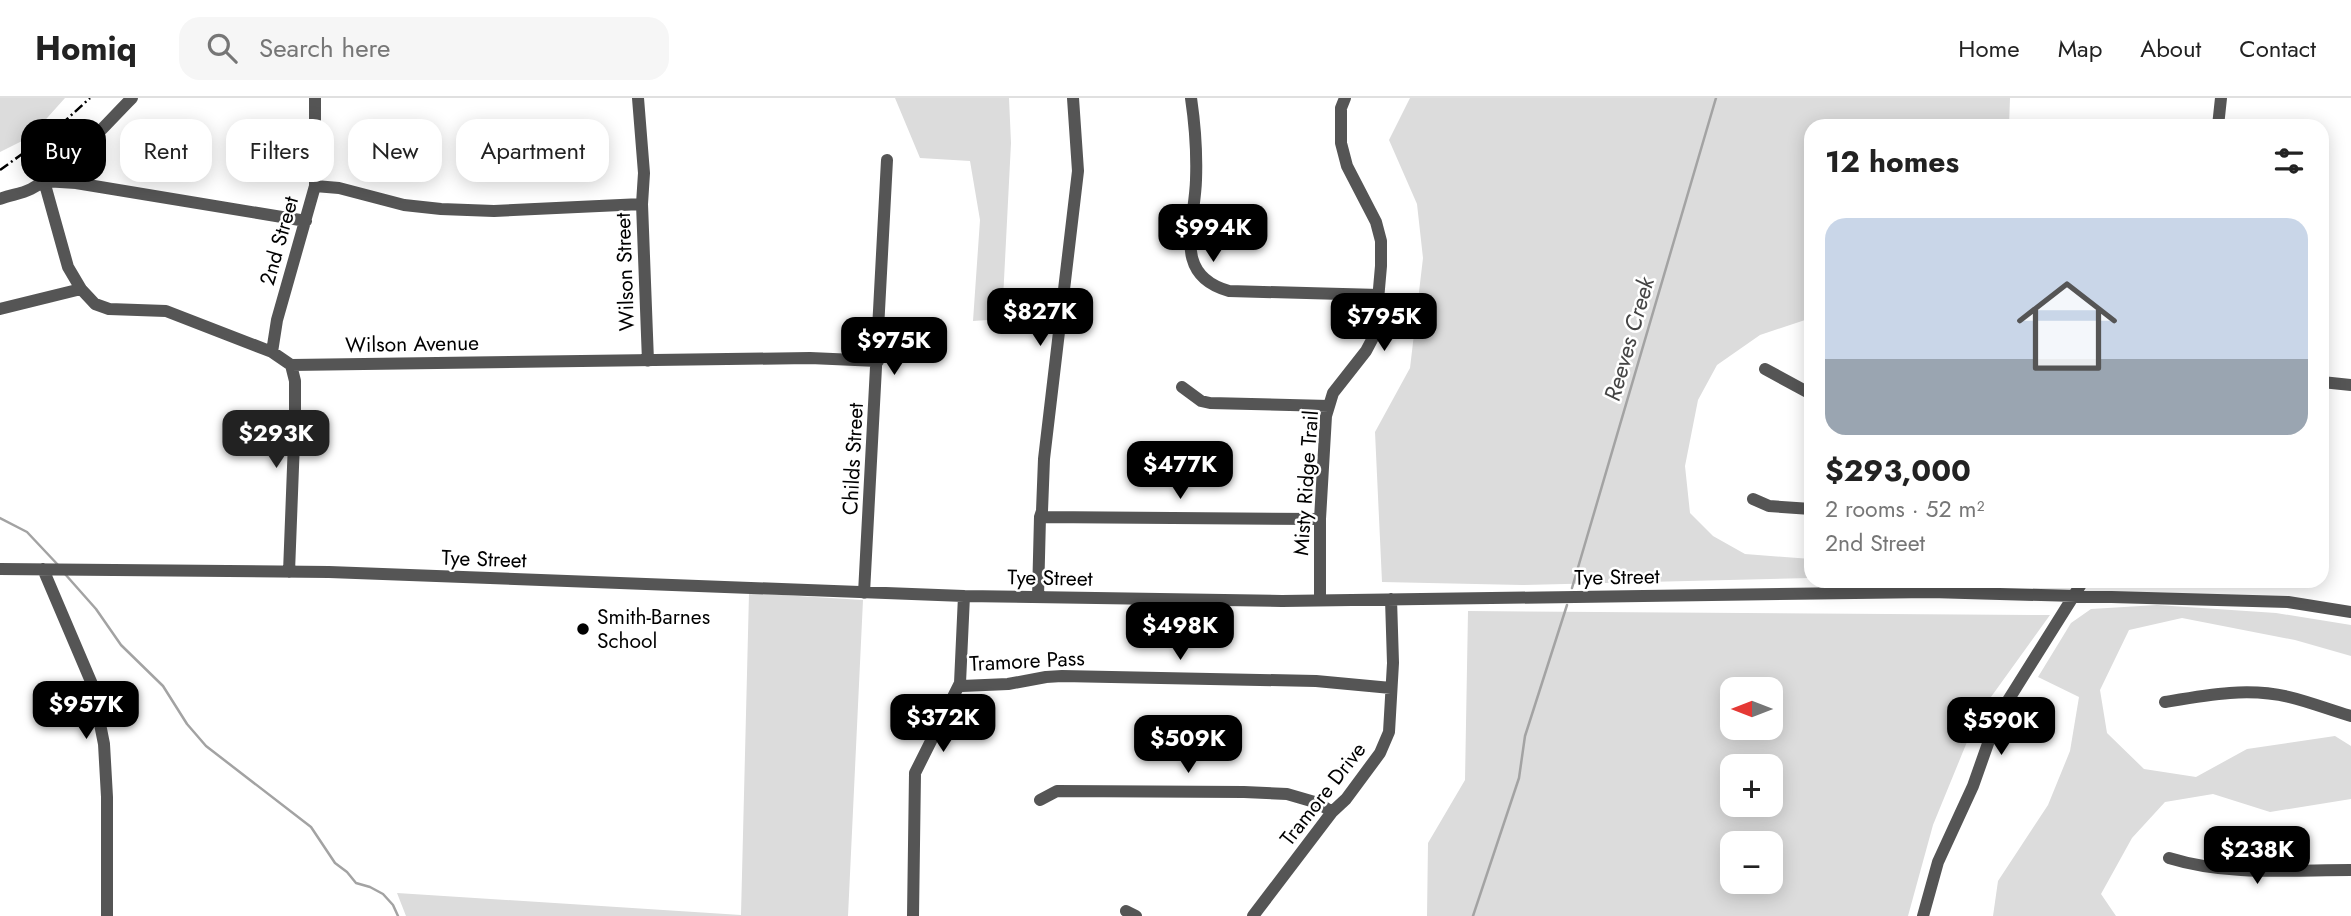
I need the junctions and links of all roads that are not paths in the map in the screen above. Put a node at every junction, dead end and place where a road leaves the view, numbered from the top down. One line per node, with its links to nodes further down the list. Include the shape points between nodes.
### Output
1 (132, 98): 9 (street)
2 (315, 98): 14 (street, 2nd Street)
3 (638, 98): 16 (street, Wilson Street)
4 (1073, 98): 33 (street, via 1078,171)
5 (1191, 98): 19 (street, via 1196,183 1189,242 1191,256 1205,280 1229,291)
6 (1345, 98): 19 (street, Misty Ridge Trail, via 1341,143 1381,241)
7 (2221, 98): 8 (street)
8 (2219, 119)
9 (106, 124)
10 (887, 160): 23 (street, Childs Street)
11 (42, 182): 15 (street)
12 (44, 182): 18 (street, via 68,267)
13 (60, 182): 17 (street)
14 (314, 186): 16 (street, via 441,209); 17 (street, 2nd Street)
15 (0, 199)
16 (642, 204): 22 (street, Wilson Street)
17 (306, 220): 21 (street, 2nd Street)
18 (81, 289): 20 (street); 21 (street, via 95,304 109,309 166,311)
19 (1379, 295): 30 (street, Misty Ridge Trail, via 1375,334 1333,393)
20 (0, 309)
21 (272, 352): 24 (street)
22 (648, 361): 23 (street, Wilson Avenue); 24 (street, Wilson Avenue)
23 (878, 361): 41 (street, Childs Street)
24 (291, 365): 37 (street, via 295,415)
25 (1765, 369): 29 (street)
26 (2329, 383): 27 (street)
27 (2351, 385)
28 (1182, 387): 30 (street, via 1210,404)
29 (1804, 390)
30 (1329, 407): 34 (street, Misty Ridge Trail)
31 (1754, 499): 32 (street, via 1769,506)
32 (1804, 508)
33 (1040, 517): 34 (street); 44 (street)
34 (1320, 519): 46 (street, Misty Ridge Trail)
35 (0, 569): 36 (street, Tye Street)
36 (43, 569): 37 (street, Tye Street); 56 (street, via 93,684 104,744)
37 (289, 572): 41 (street, Tye Street)
38 (1848, 588): 45 (street, Tye Street)
39 (1963, 588): 42 (street, Tye Street)
40 (2078, 588): 42 (street)
41 (864, 593): 43 (street, Tye Street)
42 (2074, 595): 47 (street, Tye Street, via 2288,602); 59 (street, via 1997,718 1973,786 1938,862)
43 (964, 596): 44 (street, Tye Street); 48 (street)
44 (1038, 597): 46 (street, Tye Street)
45 (1391, 599): 46 (street, Tye Street); 49 (street, Tramore Drive)
46 (1320, 600)
47 (2351, 612)
48 (960, 683): 49 (street, Tramore Pass, via 1008,684 1062,676 1316,681); 57 (street, via 915,774)
49 (1391, 688): 53 (street, Tramore Drive, via 1389,732 1380,753)
50 (2165, 702): 51 (street, via 2209,694 2263,693)
51 (2351, 716)
52 (1040, 800): 53 (street, via 1057,791 1244,792 1287,794)
53 (1332, 812): 58 (street, Tramore Drive)
54 (2169, 858): 55 (street, via 2231,869)
55 (2351, 870)
56 (107, 916)
57 (913, 916)
58 (1253, 916)
59 (1923, 916)

